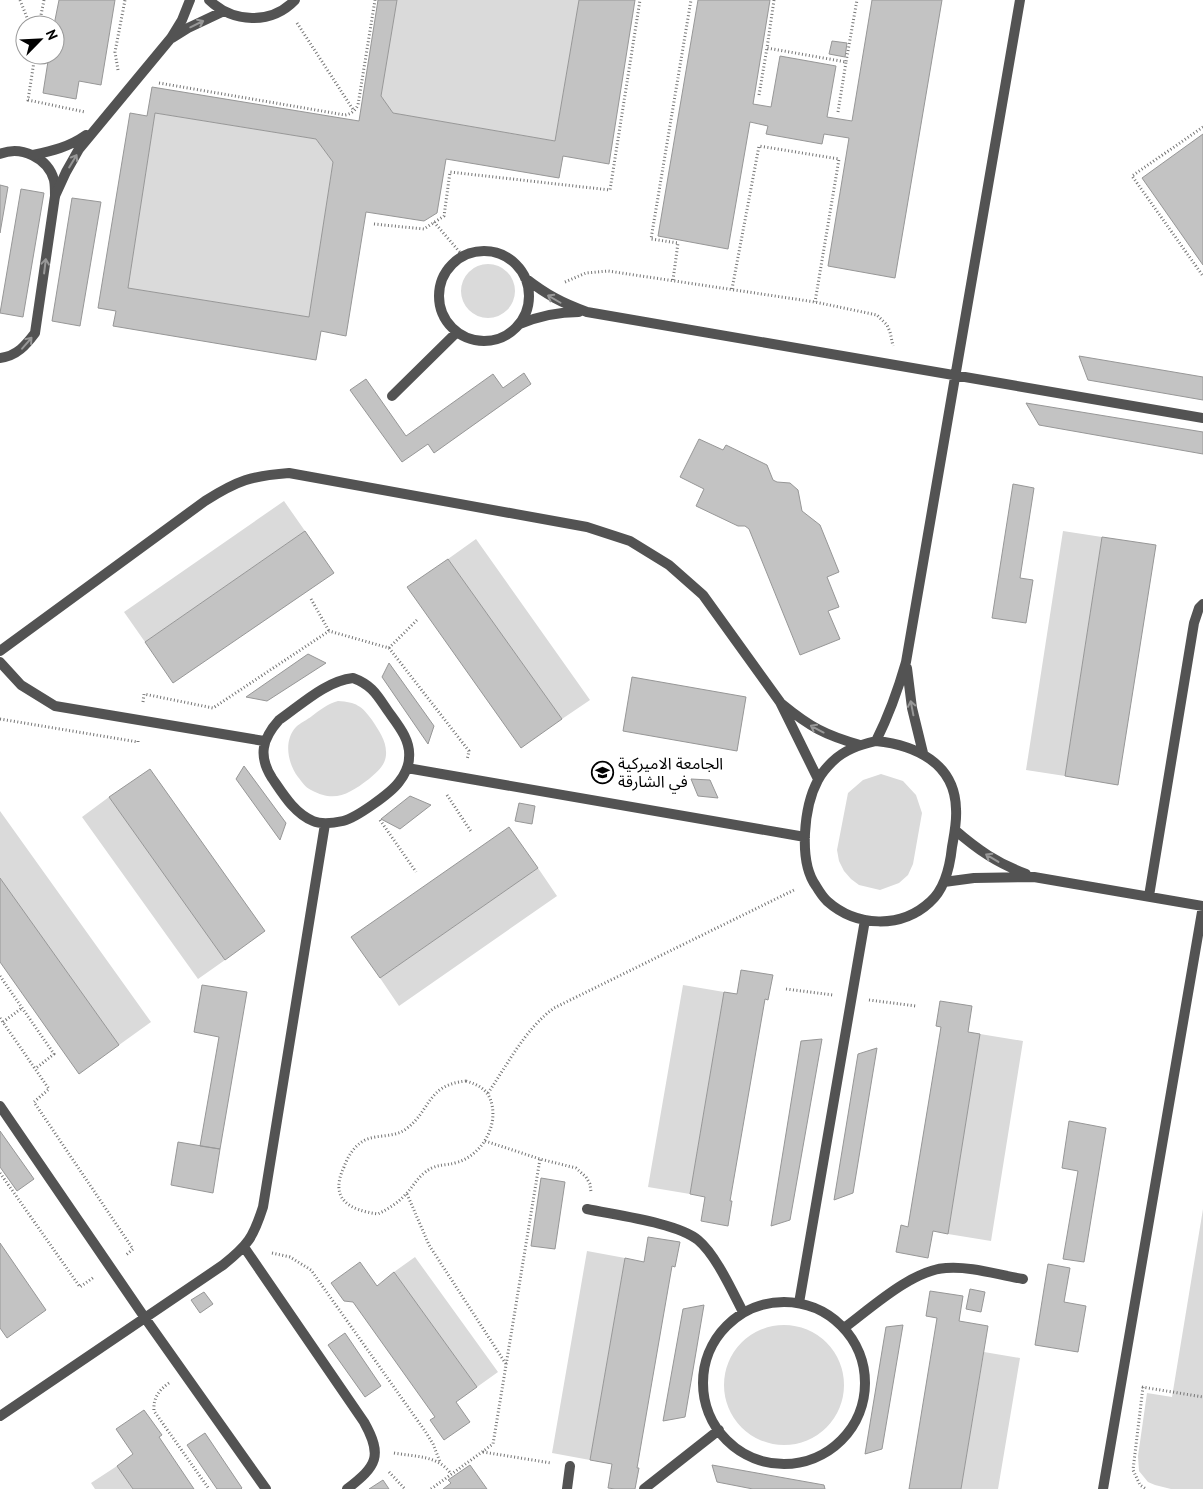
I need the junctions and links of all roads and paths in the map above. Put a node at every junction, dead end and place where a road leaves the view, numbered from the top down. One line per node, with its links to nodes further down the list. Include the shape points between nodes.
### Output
1 (20, 0): 14 (path)
2 (44, 0): 15 (path)
3 (125, 0): 21 (path, via 115,52)
4 (190, 0): 16 (street)
5 (209, 0): 13 (street)
6 (374, 0): 23 (path, via 358,105)
7 (640, 0): 31 (path, via 610,190 450,172 444,216)
8 (691, 0): 36 (path, via 651,239 678,243)
9 (774, 0): 17 (path)
10 (857, 0): 18 (path)
11 (1020, 0): 45 (street)
12 (291, 4): 13 (street, via 273,15 256,18); 23 (path)
13 (224, 11): 16 (street, one-way to 13)
14 (26, 15)
15 (41, 15)
16 (171, 38): 20 (street)
17 (767, 48): 18 (path); 22 (path)
18 (846, 62): 24 (path)
19 (33, 65): 25 (path, via 28,100)
20 (137, 79): 21 (street); 23 (path, via 345,115)
21 (126, 92): 25 (street)
22 (759, 96)
23 (354, 111)
24 (838, 112)
25 (105, 117): 27 (street)
26 (1203, 127): 34 (path, via 1132,176)
27 (95, 129): 29 (street, via 55,151); 30 (street, one-way to 27, via 70,164)
28 (0, 154): 29 (street, via 18,151)
29 (33, 155): 30 (street, via 46,165 54,179)
30 (55, 196): 43 (street, one-way to 30, via 24,348 35,332)
31 (434, 222): 32 (path, via 424,229); 33 (path)
32 (374, 224)
33 (463, 256): 35 (street, via 477,251 492,251 517,266); 42 (street, via 451,264 442,277 439,291 439,306 446,321)
34 (1203, 276)
35 (525, 278): 38 (street); 41 (street, via 528,302)
36 (673, 280): 37 (path); 38 (path, via 608,270 579,276)
37 (732, 289): 39 (path); 39 (path, via 759,146 839,160)
38 (544, 293): 40 (street, one-way to 38)
39 (815, 302): 44 (path, via 877,315 890,332)
40 (587, 312): 41 (street, via 541,316); 44 (street)
41 (520, 324): 42 (street, via 502,338 486,341 471,339)
42 (457, 332): 46 (street)
43 (0, 358)
44 (896, 366): 45 (street)
45 (956, 376): 47 (street); 55 (street)
46 (392, 396)
47 (1203, 418)
48 (311, 599): 51 (path)
49 (1203, 604): 76 (street, via 1194,623)
50 (418, 619): 52 (path)
51 (329, 632): 52 (path); 58 (path, via 213,708 144,694)
52 (389, 648): 65 (path, via 469,751)
53 (0, 651): 56 (street, via 231,485 259,475 289,473 587,527 630,542 669,564 704,594)
54 (0, 662): 58 (street, via 21,685 55,706)
55 (906, 662): 60 (street, via 899,689); 62 (street, one-way to 55, via 912,708)
56 (780, 702): 61 (street, one-way to 56, via 830,736 803,722); 66 (street)
57 (0, 719): 58 (path, via 138,742)
58 (140, 721): 59 (street)
59 (264, 741): 63 (street, via 279,720 340,679 353,678 366,682 376,692 403,731 410,757); 68 (street, via 266,768 282,794 300,814)
60 (876, 741): 61 (street); 62 (street)
61 (860, 744): 66 (street, via 832,762)
62 (923, 753): 69 (street, via 940,767 952,786)
63 (407, 768): 64 (street); 67 (street, via 394,788)
64 (431, 772): 65 (street); 70 (path)
65 (463, 778): 71 (street)
66 (818, 779): 71 (street)
67 (370, 806): 68 (street, via 345,821); 72 (path)
68 (325, 824): 91 (street, via 263,1207)
69 (955, 830): 73 (street, one-way to 69, via 1005,866 978,850); 75 (street)
70 (472, 833)
71 (805, 837): 74 (street, via 805,860)
72 (416, 872)
73 (1034, 877): 75 (street); 76 (street)
74 (812, 881): 78 (street, via 826,900 844,913); 84 (path, via 554,1008 526,1036)
75 (944, 882): 78 (street, via 931,901 912,915 889,922)
76 (1148, 896): 77 (street)
77 (1203, 906): 100 (street)
78 (865, 920): 94 (street)
79 (0, 976): 80 (path)
80 (22, 1008): 82 (path); 83 (path, via 54,1054)
81 (0, 1018): 82 (path)
82 (3, 1022): 83 (path)
83 (35, 1069): 92 (path, via 49,1089 34,1102 133,1249)
84 (488, 1094): 86 (path, via 493,1123); 89 (path, via 483,1088 466,1081 448,1086 435,1094 414,1123 403,1131 365,1140 355,1148 338,1184 342,1199 354,1209 378,1214)
85 (0, 1106): 92 (street)
86 (485, 1141): 87 (path); 89 (path, via 458,1163 431,1168)
87 (540, 1159): 90 (path, via 576,1168 586,1176 591,1193); 98 (path)
88 (0, 1173): 92 (path, via 80,1287)
89 (407, 1194): 98 (path, via 429,1245)
90 (587, 1209): 95 (street, via 684,1231 698,1240 710,1253)
91 (246, 1250): 96 (street); 105 (street, via 364,1422); 107 (path, via 290,1257 311,1270 425,1431)
92 (110, 1266): 96 (street)
93 (1023, 1278): 97 (street, via 958,1268 933,1270 909,1280)
94 (799, 1303): 95 (street, via 780,1301); 97 (street, via 816,1308)
95 (743, 1312): 104 (street, via 716,1339 704,1375 709,1413)
96 (145, 1318): 99 (street); 103 (street)
97 (844, 1328): 104 (street, via 861,1359 864,1393 852,1426 828,1451 795,1463 761,1460 730,1443)
98 (507, 1364): 106 (path, via 493,1444)
99 (183, 1372): 110 (path, via 157,1394 154,1411); 111 (street)
100 (1122, 1384): 101 (path); 116 (street)
101 (1143, 1387): 102 (path); 117 (path, via 1133,1463 1135,1477)
102 (1203, 1397)
103 (0, 1416)
104 (719, 1430): 115 (street)
105 (375, 1450): 107 (path); 112 (street, via 370,1469)
106 (483, 1452): 108 (path); 109 (path)
107 (440, 1462): 109 (path)
108 (570, 1466): 114 (street)
109 (451, 1474): 113 (path)
110 (209, 1489)
111 (266, 1489)
112 (347, 1489)
113 (431, 1489)
114 (567, 1489)
115 (644, 1489)
116 (1103, 1489)
117 (1146, 1489)

